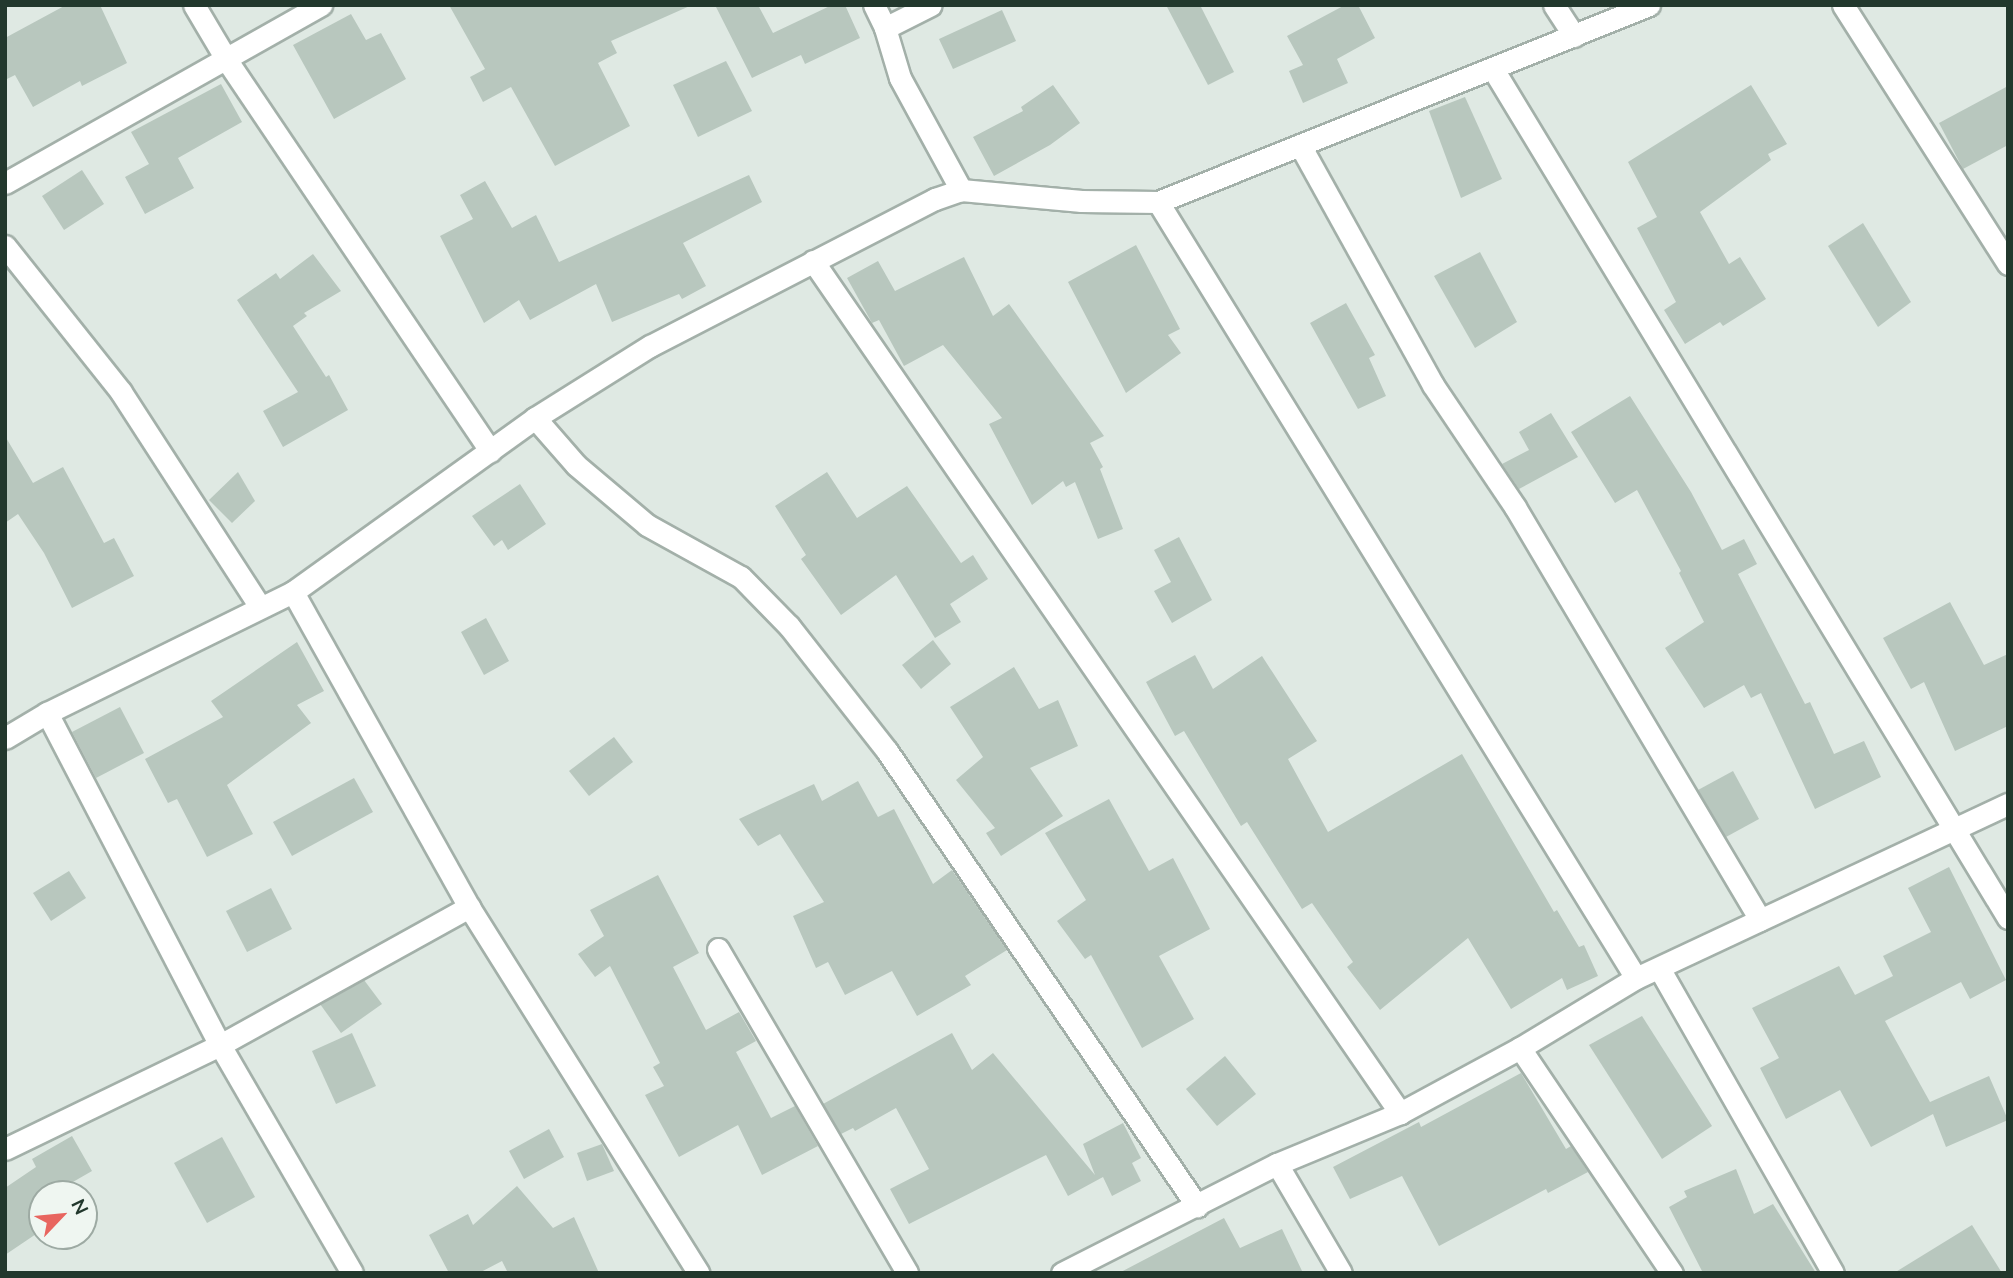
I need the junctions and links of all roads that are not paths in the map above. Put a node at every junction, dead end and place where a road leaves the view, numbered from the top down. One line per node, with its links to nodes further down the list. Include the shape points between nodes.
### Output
1 (194, 5): 10 (street)
2 (321, 5): 10 (street)
3 (874, 5): 8 (street)
4 (931, 5): 8 (street)
5 (1554, 5): 9 (street)
6 (1649, 5): 9 (street)
7 (1843, 5): 18 (street)
8 (885, 28): 14 (street, via 900,78)
9 (1574, 36): 11 (street)
10 (226, 59): 13 (street); 20 (street)
11 (1493, 69): 12 (street); 26 (street)
12 (1300, 145): 15 (street); 29 (street, via 1433,385 1522,519)
13 (5, 183)
14 (961, 190): 15 (street, via 1081,201); 17 (street)
15 (1158, 201): 32 (street)
16 (5, 246): 22 (street, via 121,392)
17 (813, 261): 19 (street, via 650,345); 35 (street)
18 (2008, 264)
19 (535, 418): 20 (street); 38 (street, via 576,465 647,526 741,577 789,626 887,751)
20 (490, 451): 21 (street)
21 (293, 592): 22 (street); 27 (street)
22 (261, 607): 23 (street)
23 (47, 713): 24 (street); 33 (street)
24 (5, 738)
25 (2008, 804): 26 (street)
26 (1956, 829): 28 (street); 29 (street)
27 (469, 907): 33 (street); 40 (street)
28 (2008, 918)
29 (1760, 920): 31 (street)
30 (718, 949): 41 (street)
31 (1659, 968): 32 (street); 45 (street)
32 (1636, 978): 34 (street)
33 (220, 1045): 36 (street); 39 (street)
34 (1520, 1048): 35 (street); 44 (street)
35 (1400, 1113): 37 (street)
36 (5, 1149)
37 (1277, 1164): 38 (street); 43 (street)
38 (1197, 1206): 42 (street)
39 (352, 1273)
40 (699, 1273)
41 (908, 1273)
42 (1062, 1273)
43 (1341, 1273)
44 (1672, 1273)
45 (1833, 1273)

